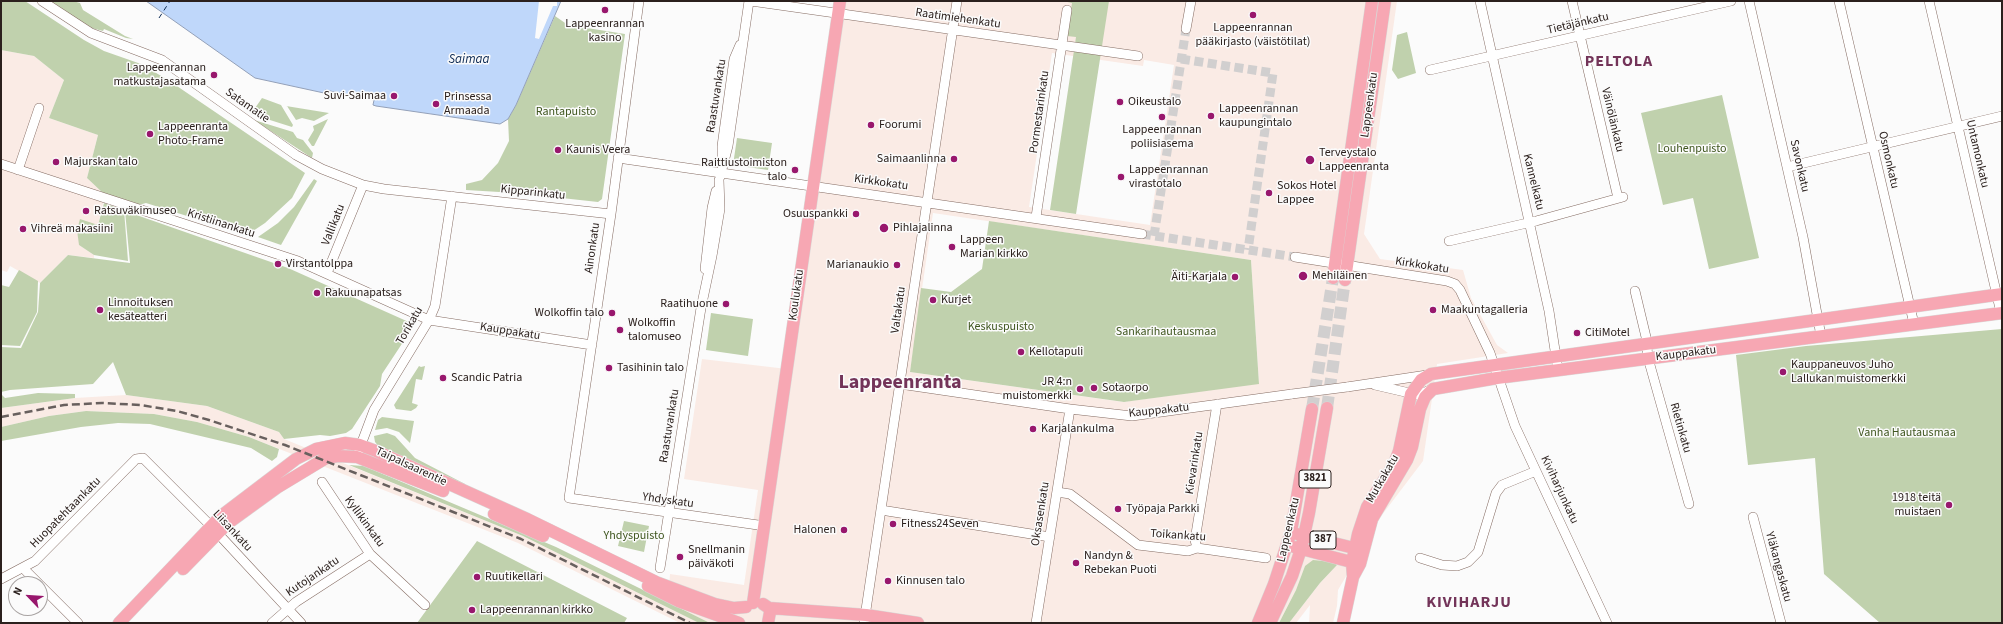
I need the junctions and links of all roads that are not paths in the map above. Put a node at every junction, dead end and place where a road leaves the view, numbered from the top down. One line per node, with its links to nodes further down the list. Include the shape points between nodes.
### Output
1 (42, 1): 33 (street, Satamatie, via 91,33 162,60 296,155 322,169)
2 (639, 1): 28 (street, Ainonkatu)
3 (750, 1): 16 (street, Raatimiehenkatu); 32 (street, Raastuvankatu, via 728,146)
4 (840, 1): 16 (main road, Koulukatu)
5 (957, 1): 18 (street, Valtakatu)
6 (1191, 1): 17 (street)
7 (1372, 1): 43 (main road, Lappeenkatu)
8 (1385, 1): 44 (main road, Lappeenkatu)
9 (1480, 1): 22 (street, Kannelkatu)
10 (1572, 1): 19 (street, Väinölänkatu)
11 (1731, 1): 19 (street, Tietäjänkatu)
12 (1749, 1): 30 (street, Savonkatu)
13 (1839, 1): 27 (street, Osmonkatu)
14 (1929, 1): 26 (street, Untamonkatu)
15 (1067, 10): 20 (street, Pormestarinkatu)
16 (838, 14): 18 (street, Raatimiehenkatu); 34 (main road, Koulukatu)
17 (1186, 29)
18 (953, 30): 20 (street, Raatimiehenkatu); 36 (street, Valtakatu)
19 (1580, 35): 22 (street, Tietäjänkatu); 39 (street, Väinölänkatu, via 1621,198)
20 (1062, 45): 21 (street, Raatimiehenkatu); 38 (street, Pormestarinkatu)
21 (1138, 56)
22 (1492, 56): 23 (street, Tietäjänkatu); 39 (street, Kannelkatu)
23 (1430, 70)
24 (39, 108): 31 (street)
25 (2002, 116): 26 (street)
26 (1958, 127): 27 (street); 49 (street, Untamonkatu)
27 (1873, 147): 30 (street); 50 (street, Osmonkatu)
28 (618, 158): 32 (street, Kirkkokatu); 37 (street, Ainonkatu)
29 (1, 164): 31 (street, Kristiinankatu)
30 (1788, 167): 53 (street, Savonkatu)
31 (18, 170): 45 (street, Kristiinankatu, via 298,261)
32 (721, 173): 34 (street, Kirkkokatu); 81 (street, Raastuvankatu, via 720,209)
33 (363, 185): 35 (street, Satamatie, via 384,190); 45 (street, Vallikatu)
34 (814, 186): 36 (street, Kirkkokatu); 83 (main road, Koulukatu)
35 (452, 196): 37 (street, Kipparinkatu); 52 (street, Torikatu, via 435,306)
36 (927, 202): 38 (street, Kirkkokatu); 63 (street, Valtakatu)
37 (610, 214): 57 (street, Ainonkatu)
38 (1036, 217): 40 (street, Kirkkokatu)
39 (1530, 222): 41 (street); 58 (street, Kannelkatu)
40 (1142, 234)
41 (1450, 241)
42 (1295, 257): 43 (street, Kirkkokatu)
43 (1334, 264): 44 (street, Kirkkokatu); 46 (main road, Lappeenkatu)
44 (1347, 266): 47 (main road, Lappeenkatu); 60 (street, Kirkkokatu, via 1455,284)
45 (327, 273): 52 (street, Kristiinankatu)
46 (1333, 278)
47 (1345, 280)
48 (1635, 291): 56 (street)
49 (2000, 295): 50 (main road, Kauppakatu); 51 (street, Untamonkatu)
50 (1911, 307): 53 (main road, Kauppakatu); 54 (street, Osmonkatu)
51 (2002, 313): 54 (main road, Kauppakatu)
52 (429, 320): 57 (street, Kauppakatu); 72 (street, Torikatu, via 374,410)
53 (1818, 320): 55 (street, Savonkatu); 56 (main road, Kauppakatu)
54 (1914, 324): 55 (main road, Kauppakatu)
55 (1821, 336): 59 (main road, Kauppakatu)
56 (1647, 344): 58 (main road, Kauppakatu); 59 (street)
57 (592, 345): 78 (street, Ainonkatu)
58 (1556, 356): 60 (main road, Kauppakatu); 61 (street, Kannelkatu)
59 (1648, 358): 61 (main road, Kauppakatu); 79 (street, Rietinkatu)
60 (1494, 365): 62 (street, Kiviharjunkatu); 65 (main road, Kauppakatu, via 1431,374)
61 (1558, 370): 62 (main road, Kauppakatu)
62 (1498, 378): 66 (main road, Kauppakatu); 75 (street, Kiviharjunkatu)
63 (900, 384): 69 (street, Kauppakatu); 80 (street, Valtakatu)
64 (1371, 385): 65 (street, Kauppakatu); 65 (street, Kauppakatu); 67 (street, Kauppakatu, bridge)
65 (1413, 388): 66 (street, Kauppakatu); 71 (street, Mutkakatu); 91 (main road, Mutkakatu, via 1399,451 1394,464 1367,507)
66 (1433, 389): 71 (main road, Mutkakatu, via 1425,397)
67 (1217, 404): 69 (street, Kauppakatu, via 1132,416); 89 (street, Kievarinkatu, via 1195,540)
68 (1327, 408): 86 (main road, Lappeenkatu / 3821)
69 (1070, 409): 77 (street, Oksasenkatu)
70 (1312, 409): 85 (main road, Lappeenkatu / 3821)
71 (1420, 409): 91 (main road, Mutkakatu, via 1407,460 1372,519)
72 (360, 445): 73 (street, Torikatu); 84 (main road, Taipalsaarentie, via 345,443 330,446 296,459); 102 (main road, Taipalsaarentie, via 528,519 656,582 715,604 734,608)
73 (357, 457): 84 (main road, Taipalsaarentie, via 326,458 310,466); 110 (main road, Taipalsaarentie, via 439,489 678,601)
74 (143, 458): 84 (street, Liisankatu); 97 (street, Huopatehtaankatu, via 136,459 35,561)
75 (1536, 471): 94 (street, via 1502,485 1496,493 1478,552 1468,562 1457,566 1442,565); 118 (street, Kiviharjunkatu)
76 (322, 482): 92 (street, Kyllikinkatu)
77 (1057, 492): 87 (street, Oksasenkatu); 89 (street, Toikankatu, via 1070,494 1138,545 1188,551)
78 (569, 498): 81 (street, Yhdyskatu)
79 (1689, 504)
80 (881, 510): 87 (street); 104 (street, Valtakatu)
81 (669, 513): 83 (street, Yhdyskatu); 96 (street, Raastuvankatu)
82 (1753, 517): 119 (street, Yläkangaskatu)
83 (765, 526): 102 (main road, Koulukatu, via 755,590)
84 (214, 529): 103 (street, Liisankatu); 106 (main road, Taipalsaarentie); 107 (main road, Taipalsaarentie)
85 (1291, 532): 86 (main road, 387); 88 (main road, Lappeenkatu / 3821)
86 (1304, 536): 90 (main road, Lappeenkatu / 3821); 91 (main road, 387)
87 (1050, 537): 114 (street, Oksasenkatu)
88 (1287, 546): 90 (main road, 387); 115 (main road, Lappeenkatu / 3821)
89 (1197, 548): 93 (street, Toikankatu)
90 (1301, 549): 95 (main road, 387); 116 (main road, Lappeenkatu / 3821, via 1292,576)
91 (1359, 549): 95 (main road, Mutkakatu)
92 (370, 554): 101 (street, Kyllikinkatu); 103 (street, Kutojankatu)
93 (1266, 558)
94 (1420, 558)
95 (1356, 563): 117 (main road, Mutkakatu)
96 (660, 568)
97 (24, 569): 98 (street); 99 (street, Huopatehtaankatu)
98 (31, 576)
99 (1, 579)
100 (48, 592): 105 (street)
101 (425, 605)
102 (758, 605): 104 (main road, Taipalsaarentie); 111 (main road, via 743,615); 112 (main road, via 770,616)
103 (288, 608): 108 (street, Kutojankatu); 109 (street, Liisankatu)
104 (865, 619): 113 (main road, Taipalsaarentie)
105 (78, 623)
106 (119, 623)
107 (129, 623)
108 (272, 623)
109 (301, 623)
110 (740, 623)
111 (745, 623)
112 (768, 623)
113 (918, 623)
114 (1036, 623)
115 (1258, 623)
116 (1270, 623)
117 (1343, 623)
118 (1607, 623)
119 (1780, 623)

